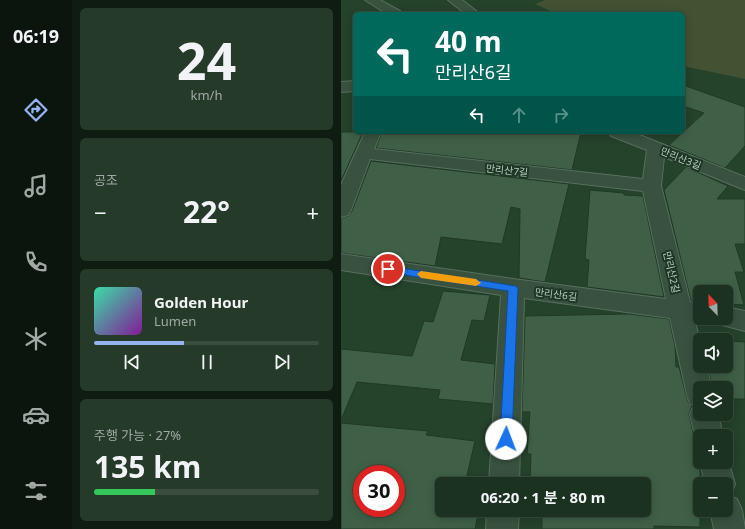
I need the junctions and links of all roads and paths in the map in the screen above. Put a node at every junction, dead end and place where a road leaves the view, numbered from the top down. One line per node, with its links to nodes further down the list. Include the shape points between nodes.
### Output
1 (371, 0): 3 (street)
2 (454, 0): 4 (street)
3 (392, 12)
4 (471, 12)
5 (353, 86): 6 (street)
6 (341, 87)
7 (372, 134): 10 (street)
8 (622, 134): 9 (street, 만리산3길)
9 (656, 148): 11 (street, 만리산3길); 12 (street, 만리산2길)
10 (363, 153): 12 (street, 만리산7길); 13 (street)
11 (745, 184)
12 (651, 186): 16 (street, 만리산2길)
13 (341, 210)
14 (341, 262): 15 (street, 만리산6길)
15 (513, 288): 16 (street, 만리산6길); 20 (street)
16 (690, 311): 19 (street, 만리산2길)
17 (733, 318): 18 (street)
18 (745, 321)
19 (698, 381)
20 (504, 477)
21 (503, 517): 23 (street)
22 (727, 517): 24 (street)
23 (503, 529)
24 (730, 529)

